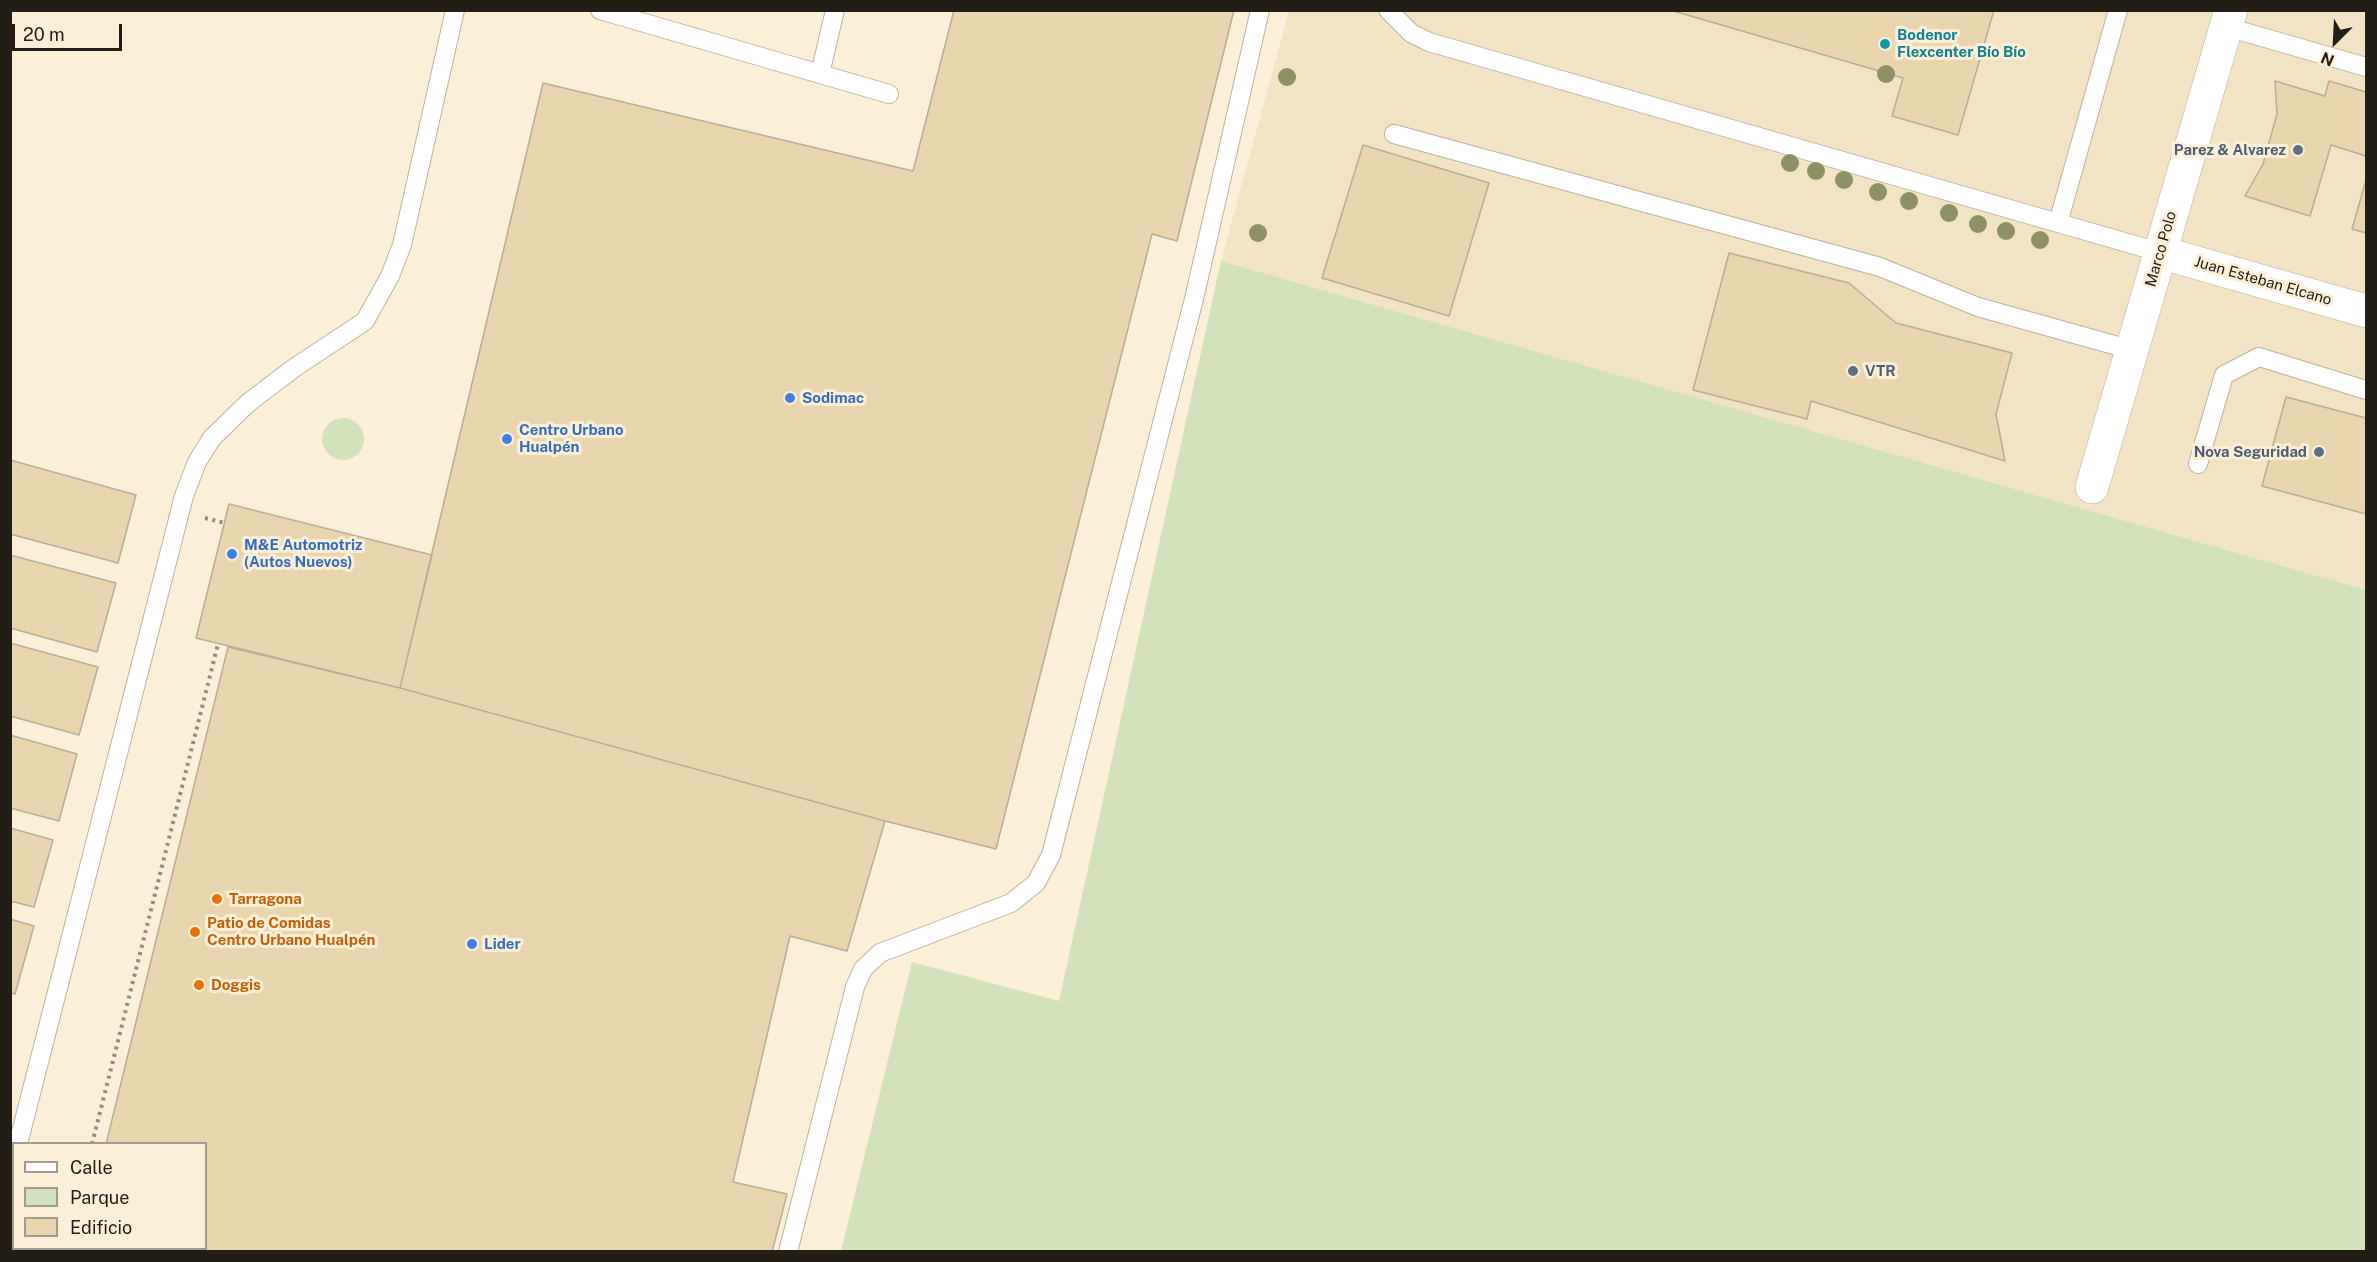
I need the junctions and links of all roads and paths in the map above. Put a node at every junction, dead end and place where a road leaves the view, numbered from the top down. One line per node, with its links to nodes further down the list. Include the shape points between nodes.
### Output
1 (455, 10): 20 (lane, via 402,245 365,321 248,403 212,438 197,462 184,496)
2 (600, 10): 9 (lane)
3 (835, 10): 9 (lane)
4 (1260, 10): 22 (lane, via 1194,299 1051,855 1036,883 1011,903 880,953 863,969 855,987)
5 (1388, 10): 12 (lane, via 1411,33 1429,42)
6 (2118, 10): 12 (lane)
7 (2229, 19): 8 (lane); 13 (street, Marco Polo)
8 (2367, 67)
9 (820, 74): 10 (lane)
10 (889, 94)
11 (1394, 134): 15 (lane, via 1880,267 1978,308)
12 (2058, 223): 13 (lane)
13 (2159, 252): 14 (street, Juan Esteban Elcano); 15 (street, Marco Polo)
14 (2367, 311)
15 (2132, 350): 18 (street, Marco Polo)
16 (2367, 390): 17 (lane, via 2259,357 2224,375)
17 (2198, 464)
18 (2092, 487)
19 (218, 644): 21 (path)
20 (18, 1142)
21 (92, 1142)
22 (788, 1251)

